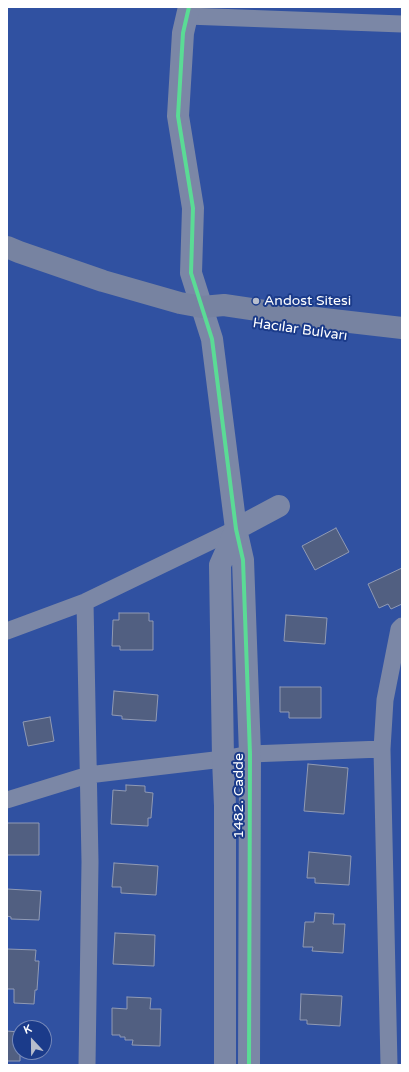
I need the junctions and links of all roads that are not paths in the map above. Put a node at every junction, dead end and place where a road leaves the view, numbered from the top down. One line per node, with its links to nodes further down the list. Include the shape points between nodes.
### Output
1 (188, 11): 2 (street); 4 (street, via 182,33 178,116 193,208 191,273)
2 (402, 24)
3 (7, 247): 4 (main road, Hacılar Bulvarı, via 103,281)
4 (202, 307): 5 (main road, Hacılar Bulvarı, via 224,305); 6 (main road, Hacılar Bulvarı, via 222,318 238,321); 8 (street, via 212,339)
5 (402, 328)
6 (402, 342)
7 (279, 506): 8 (street)
8 (236, 529): 9 (street); 13 (street, 1482. Cadde, via 244,560); 14 (street, 1482. Cadde, via 220,565)
9 (85, 602): 11 (street); 15 (street)
10 (402, 626): 12 (street, via 399,629 385,700)
11 (7, 631)
12 (382, 749): 13 (street); 20 (street)
13 (250, 754): 14 (street); 19 (street, 1482. Cadde)
14 (223, 759): 15 (street); 18 (street, 1482. Cadde)
15 (88, 776): 16 (street); 17 (street, via 90,862)
16 (7, 800)
17 (87, 1065)
18 (225, 1065)
19 (249, 1065)
20 (389, 1065)

